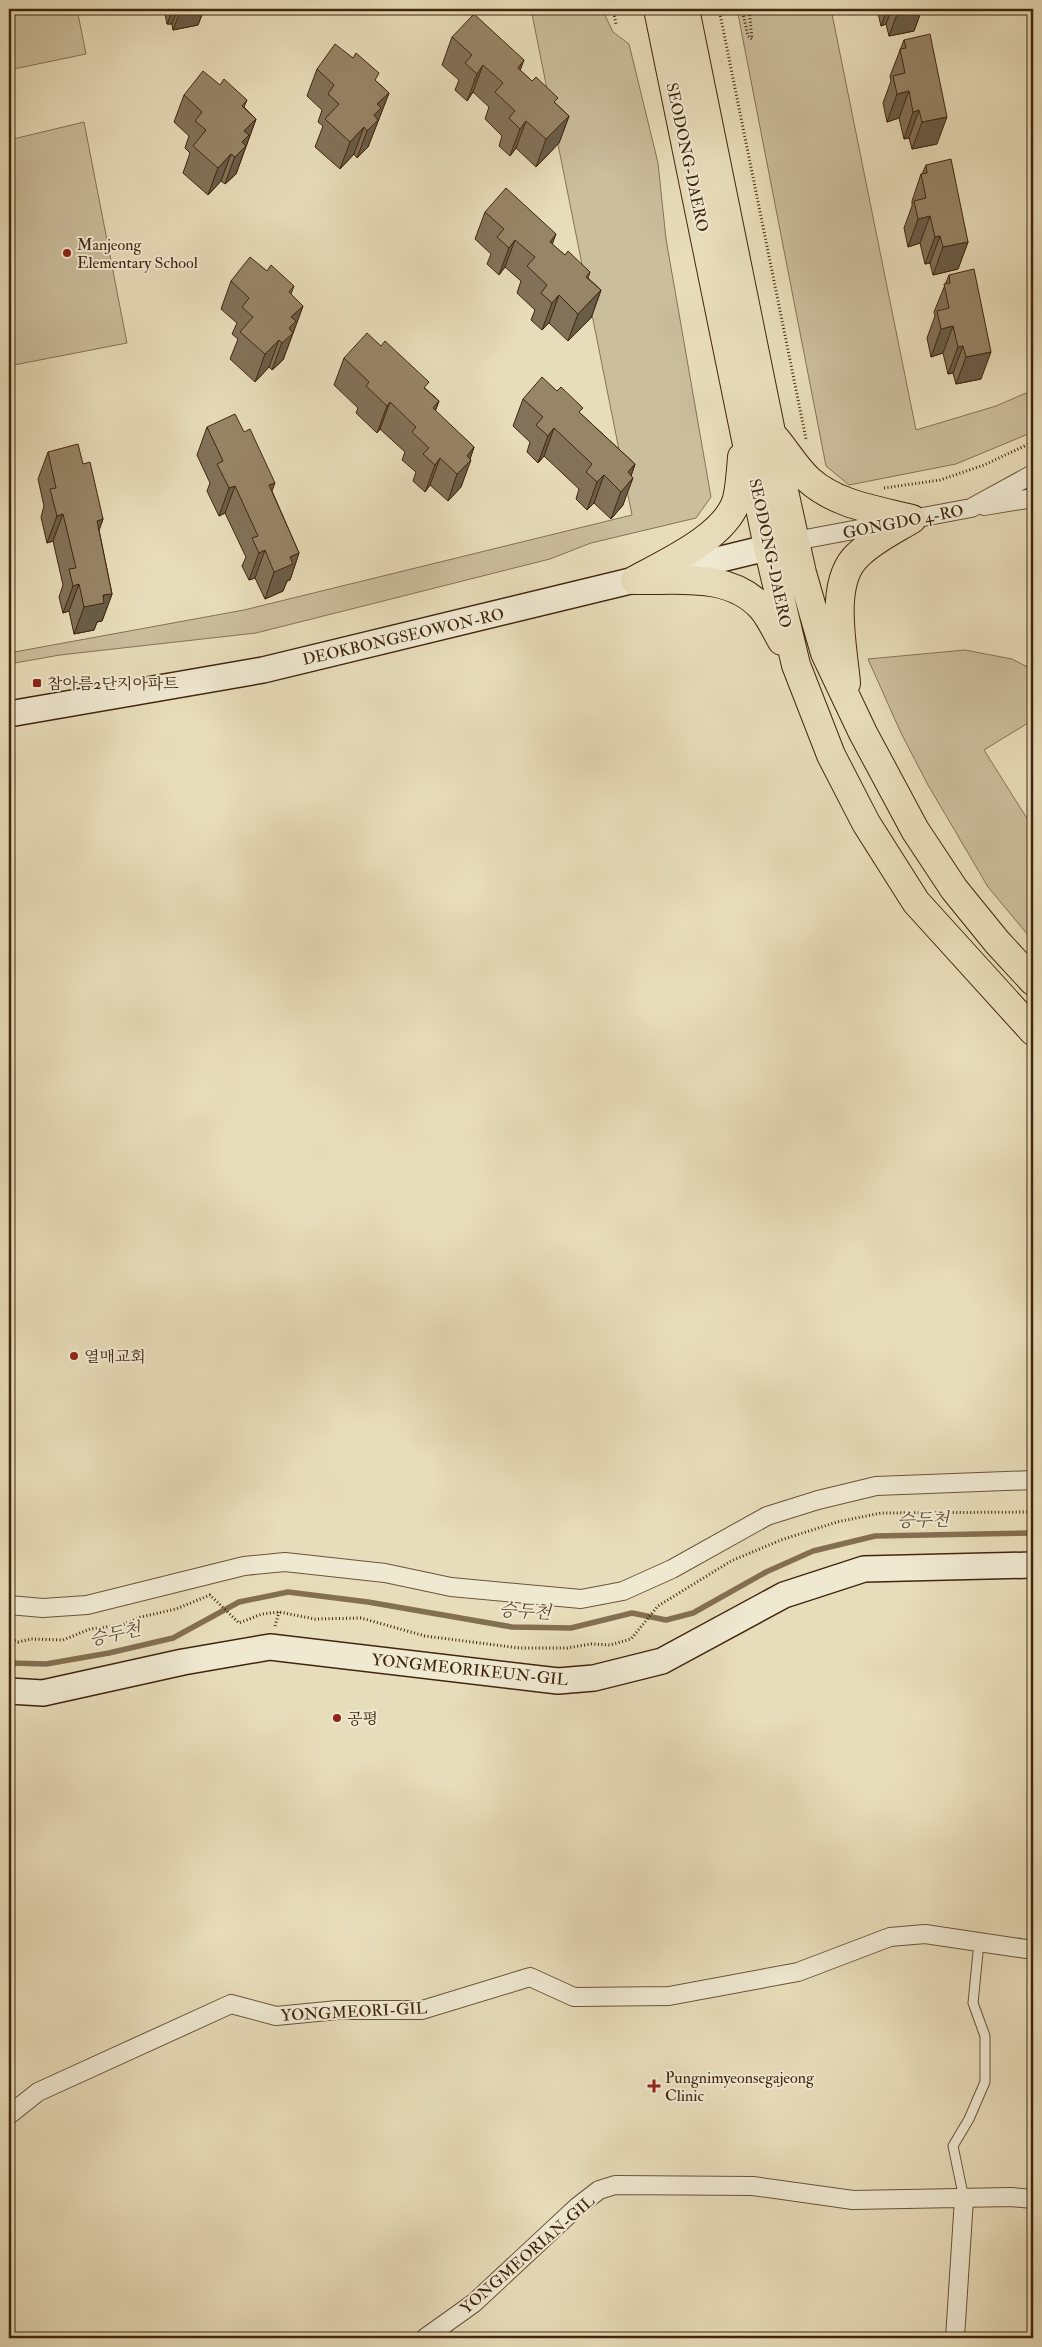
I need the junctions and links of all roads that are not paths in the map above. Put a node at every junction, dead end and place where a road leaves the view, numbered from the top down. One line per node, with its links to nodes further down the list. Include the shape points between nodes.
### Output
1 (658, 9): 3 (main road, SEODONG-DAERO)
2 (685, 9): 3 (main road, SEODONG-DAERO)
3 (758, 433): 7 (main road, via 808,480 832,496); 8 (main road, SEODONG-DAERO); 9 (main road, SEODONG-DAERO); 10 (main road, via 737,501 726,519 706,539)
4 (1033, 474): 6 (street, GONGDO 4-RO)
5 (1033, 498): 6 (street)
6 (971, 508): 7 (street, GONGDO 4-RO)
7 (912, 519): 8 (street, GONGDO 4-RO); 12 (main road, via 857,555 843,576 840,604)
8 (795, 541): 9 (street, DEOKBONGSEOWON-RO); 12 (main road, SEODONG-DAERO, via 825,653)
9 (768, 547): 10 (street, DEOKBONGSEOWON-RO); 11 (main road, SEODONG-DAERO)
10 (635, 580): 11 (main road, via 718,582 742,591 762,608); 13 (street, DEOKBONGSEOWON-RO, via 263,670)
11 (796, 665): 15 (main road, SEODONG-DAERO, via 830,755 866,823 916,902)
12 (848, 702): 14 (main road, SEODONG-DAERO, via 915,830 949,882)
13 (9, 714)
14 (1033, 981)
15 (1033, 1031)
16 (1033, 1480): 18 (street, via 876,1486 818,1500 767,1516 680,1565 623,1591 581,1599 451,1587 385,1574 285,1562 244,1566 87,1605)
17 (1033, 1565): 19 (street, YONGMEORIKEUN-GIL, via 864,1569 784,1595 662,1661 594,1678 558,1681 270,1647 183,1662 43,1693)
18 (9, 1606)
19 (9, 1691)
20 (979, 1942): 21 (street, YONGMEORI-GIL); 22 (street, YONGMEORI-GIL, via 925,1934 890,1937 798,1972 669,1996 574,1997 530,1977 422,2010 338,2010 276,2016 231,2004 38,2092); 23 (lane, via 973,2003 985,2036 985,2082 953,2146)
21 (1033, 1950)
22 (9, 2115)
23 (964, 2199): 24 (street, YONGMEORIAN-GIL); 25 (street, YONGMEORIAN-GIL, via 853,2200 753,2186 615,2185 599,2190 577,2207 474,2303); 26 (street)
24 (1033, 2199)
25 (425, 2338)
26 (955, 2338)

